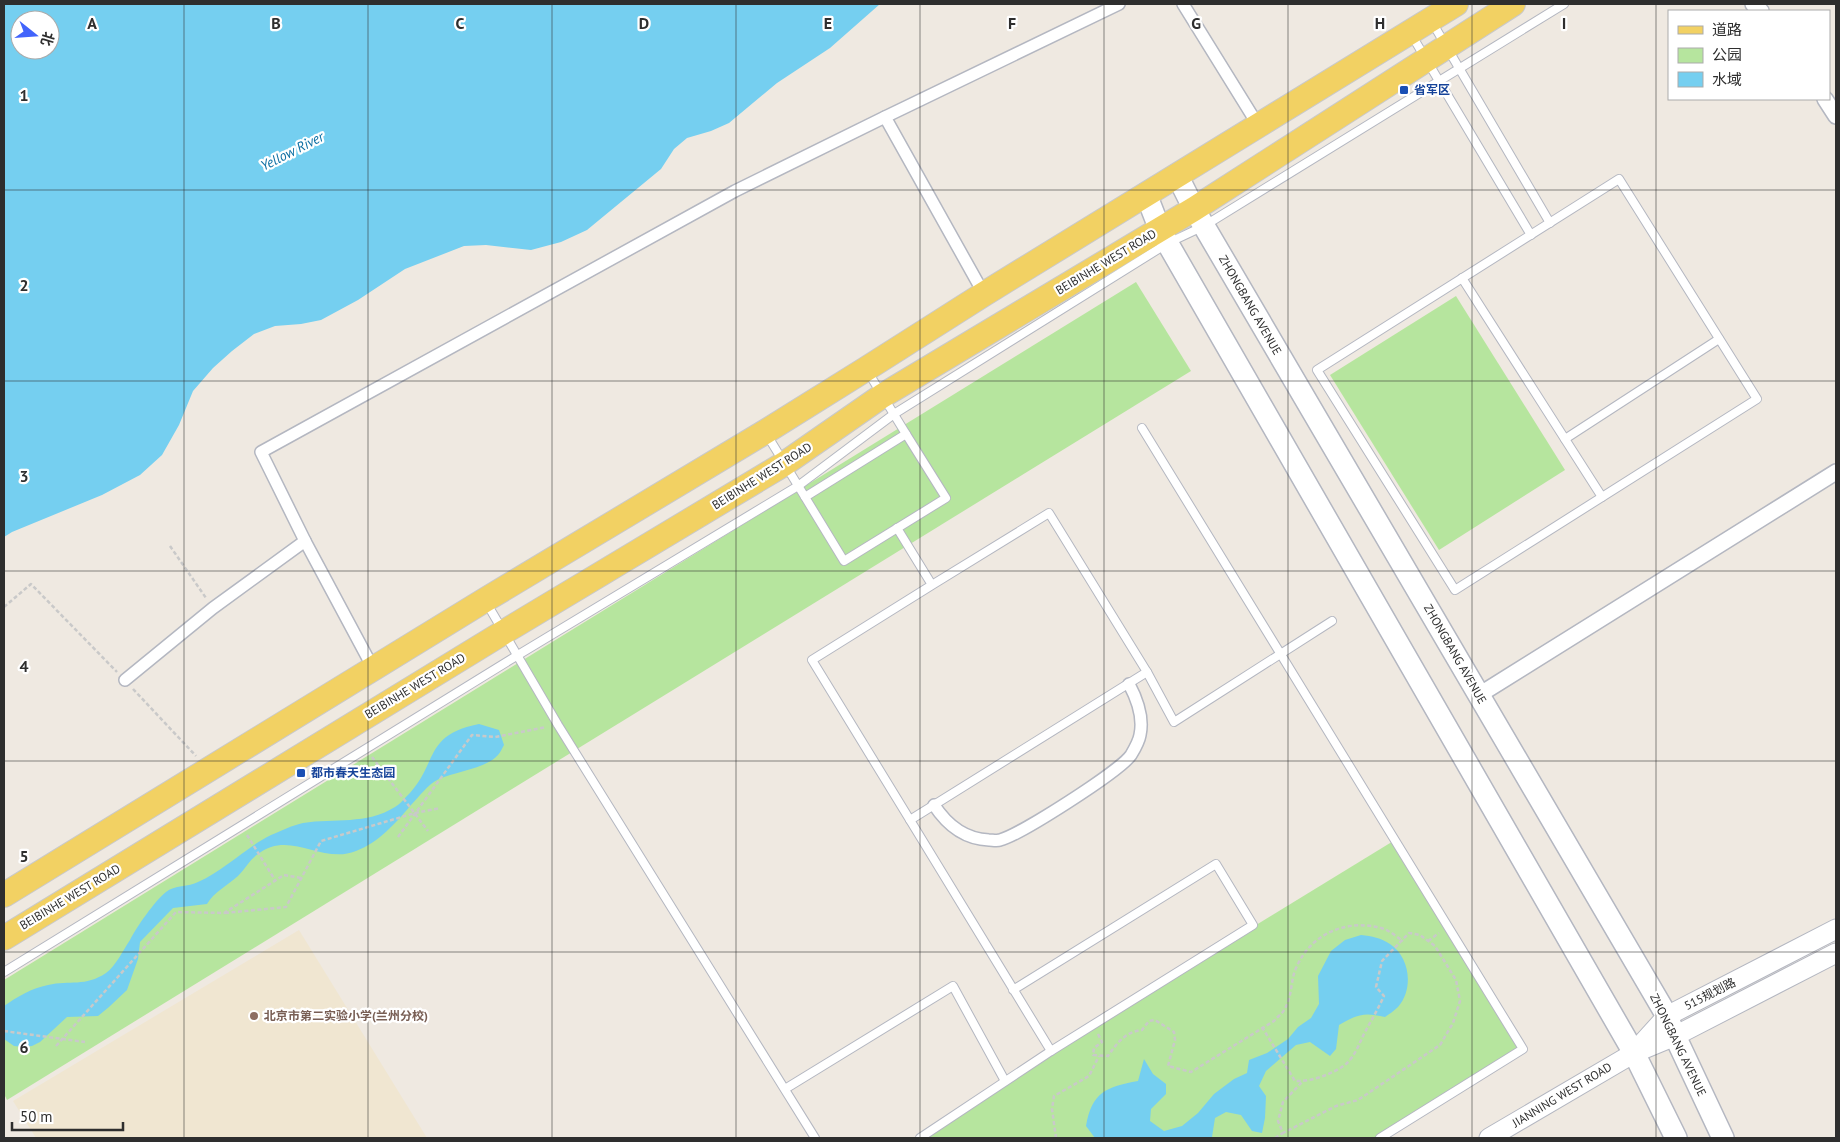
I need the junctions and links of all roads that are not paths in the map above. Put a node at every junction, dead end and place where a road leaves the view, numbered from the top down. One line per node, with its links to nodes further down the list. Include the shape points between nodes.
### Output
1 (1119, 4): 14 (street)
2 (1184, 4): 15 (street)
3 (1456, 4): 6 (main road)
4 (1514, 4): 8 (main road, BEIBINHE WEST ROAD)
5 (1564, 4): 10 (lane)
6 (1430, 20): 7 (main road); 8 (lane)
7 (1410, 32): 9 (lane); 15 (main road)
8 (1446, 47): 9 (main road, BEIBINHE WEST ROAD); 10 (lane)
9 (1426, 60): 11 (lane); 18 (main road, BEIBINHE WEST ROAD)
10 (1459, 68): 11 (lane); 19 (lane)
11 (1438, 80): 18 (lane); 20 (lane)
12 (1826, 100): 13 (street)
13 (1836, 116)
14 (885, 118): 23 (street); 37 (street, via 735,191 261,452)
15 (1258, 125): 16 (main road)
16 (1177, 175): 17 (main road); 18 (main road, ZHONGBANG AVENUE)
17 (1146, 194): 21 (main road); 23 (main road)
18 (1199, 217): 21 (main road, BEIBINHE WEST ROAD); 48 (main road, ZHONGBANG AVENUE)
19 (1550, 223): 20 (lane); 24 (lane, via 1619,179)
20 (1531, 235): 22 (lane)
21 (1164, 236): 26 (main road, BEIBINHE WEST ROAD); 60 (main road)
22 (1462, 278): 30 (lane); 35 (lane, via 1317,370 1454,590)
23 (984, 294): 25 (main road)
24 (1719, 339): 30 (lane); 35 (lane, via 1757,399)
25 (866, 370): 26 (lane); 28 (main road)
26 (888, 405): 29 (lane); 31 (main road, BEIBINHE WEST ROAD); 33 (lane)
27 (1142, 428): 43 (lane)
28 (765, 432): 31 (lane); 39 (main road)
29 (906, 434): 34 (lane); 36 (lane, via 946,498)
30 (1565, 440): 35 (lane)
31 (784, 464): 33 (lane); 41 (main road, BEIBINHE WEST ROAD)
32 (1836, 472): 48 (street)
33 (798, 486): 34 (lane); 42 (lane)
34 (805, 497): 36 (lane, via 844,561)
35 (1602, 497)
36 (897, 528): 38 (lane)
37 (305, 541): 44 (street); 46 (street, via 213,608)
38 (932, 585): 45 (lane, via 1049,513); 50 (lane, via 812,660)
39 (485, 600): 41 (lane); 44 (main road)
40 (1332, 621): 43 (lane)
41 (504, 632): 42 (lane); 53 (main road, BEIBINHE WEST ROAD)
42 (518, 654): 55 (lane); 62 (lane, via 558,725)
43 (1281, 654): 45 (lane, via 1174,722); 65 (lane, via 1523,1050)
44 (373, 668): 51 (main road)
45 (1147, 672): 47 (lane)
46 (125, 680)
47 (1128, 684): 49 (lane); 49 (street, via 1140,712 1140,735 1130,756 1114,772 1024,829 1000,840 977,840 956,830)
48 (1479, 695): 57 (main road, ZHONGBANG AVENUE)
49 (934, 805): 50 (lane)
50 (910, 820): 56 (lane)
51 (4, 896)
52 (1836, 929): 57 (street, 515规划路)
53 (4, 938)
54 (1836, 953): 58 (street, 515规划路)
55 (4, 972)
56 (1013, 990): 59 (lane); 59 (lane, via 1216,864 1253,925)
57 (1667, 1016): 58 (main road, ZHONGBANG AVENUE); 60 (street, 515规划路)
58 (1675, 1036): 60 (street, 515规划路); 68 (main road, ZHONGBANG AVENUE)
59 (1051, 1051): 61 (lane)
60 (1634, 1053): 66 (street, JIANNING WEST ROAD); 67 (main road)
61 (1005, 1082): 62 (lane, via 953,986); 64 (lane)
62 (785, 1089): 63 (lane)
63 (815, 1138)
64 (920, 1138)
65 (1380, 1138)
66 (1489, 1138)
67 (1676, 1138)
68 (1724, 1138)

